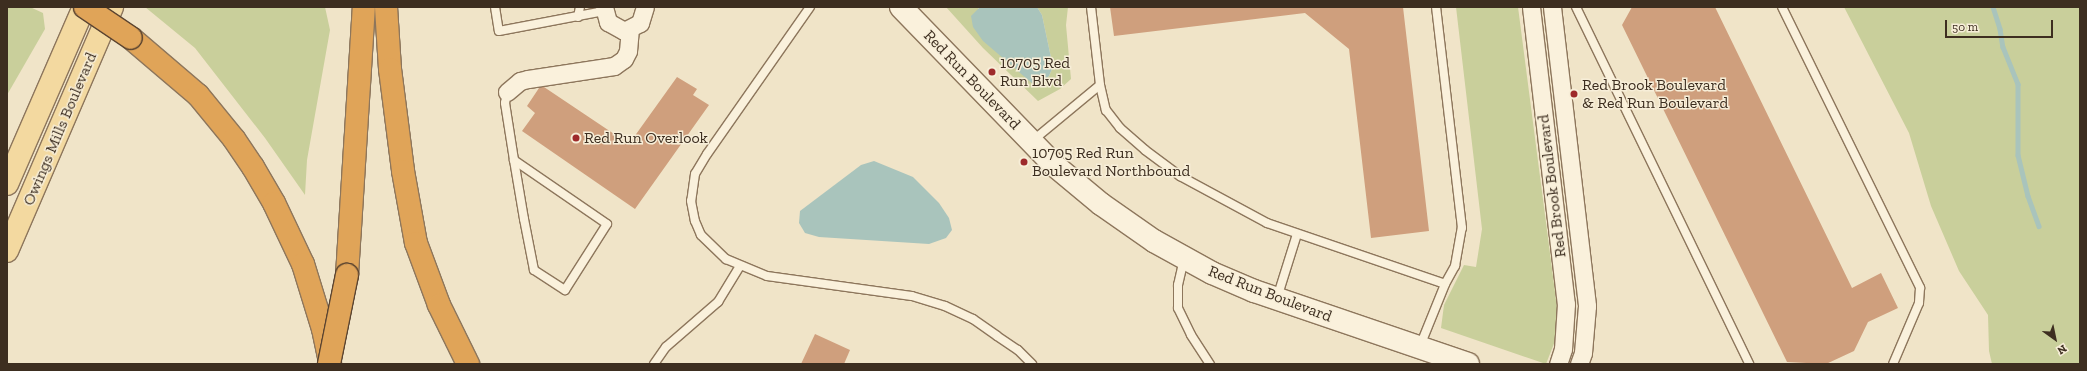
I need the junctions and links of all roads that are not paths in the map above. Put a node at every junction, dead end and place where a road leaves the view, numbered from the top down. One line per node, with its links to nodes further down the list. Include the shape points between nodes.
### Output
1 (85, 7): 23 (main road, Owings Mills Boulevard); 31 (highway, bridge, via 131,38 198,95 253,167 274,202 303,264 323,329)
2 (112, 7): 25 (main road, Owings Mills Boulevard)
3 (364, 7): 31 (highway, bridge, via 347,275)
4 (386, 7): 32 (highway, via 390,69 416,242 439,305)
5 (496, 7): 17 (lane, via 499,31)
6 (580, 7): 17 (lane)
7 (645, 7): 18 (street, via 640,23)
8 (810, 7): 27 (lane, via 707,154 693,181 692,208 701,235 715,251)
9 (901, 7): 21 (main road, Red Run Boulevard)
10 (1091, 7): 19 (lane)
11 (1436, 7): 28 (lane, via 1462,228 1455,266)
12 (1531, 7): 37 (street, Red Brook Boulevard, via 1566,304 1564,341)
13 (1552, 7): 38 (street, Red Brook Boulevard, via 1587,306)
14 (1576, 7): 39 (lane)
15 (1782, 7): 40 (lane, via 1920,288 1919,303)
16 (604, 9): 17 (lane); 18 (street, via 612,27)
17 (578, 17)
18 (630, 30): 20 (street, via 628,52 624,59 614,66 528,79)
19 (1100, 85): 21 (lane); 24 (lane, via 1106,110 1120,128 1145,150 1180,176 1214,196 1267,223)
20 (507, 92): 22 (lane, via 505,103)
21 (1031, 142): 26 (main road, Red Run Boulevard, via 1101,204)
22 (514, 160): 22 (lane, via 534,270 565,290 607,224)
23 (7, 184)
24 (1297, 234): 28 (lane); 29 (lane)
25 (7, 251)
26 (1184, 258): 29 (main road, Red Run Boulevard); 35 (lane, via 1178,285 1178,308 1191,335)
27 (740, 266): 33 (lane, via 718,302 666,347); 34 (lane, via 781,278 912,296 945,306 985,327 1018,350)
28 (1445, 284): 30 (lane)
29 (1277, 300): 30 (main road, Red Run Boulevard)
30 (1420, 348): 36 (main road, Red Run Boulevard)
31 (330, 364)
32 (468, 364)
33 (654, 364)
34 (1032, 364)
35 (1210, 364)
36 (1468, 364)
37 (1558, 364)
38 (1580, 364)
39 (1749, 364)
40 (1893, 364)

